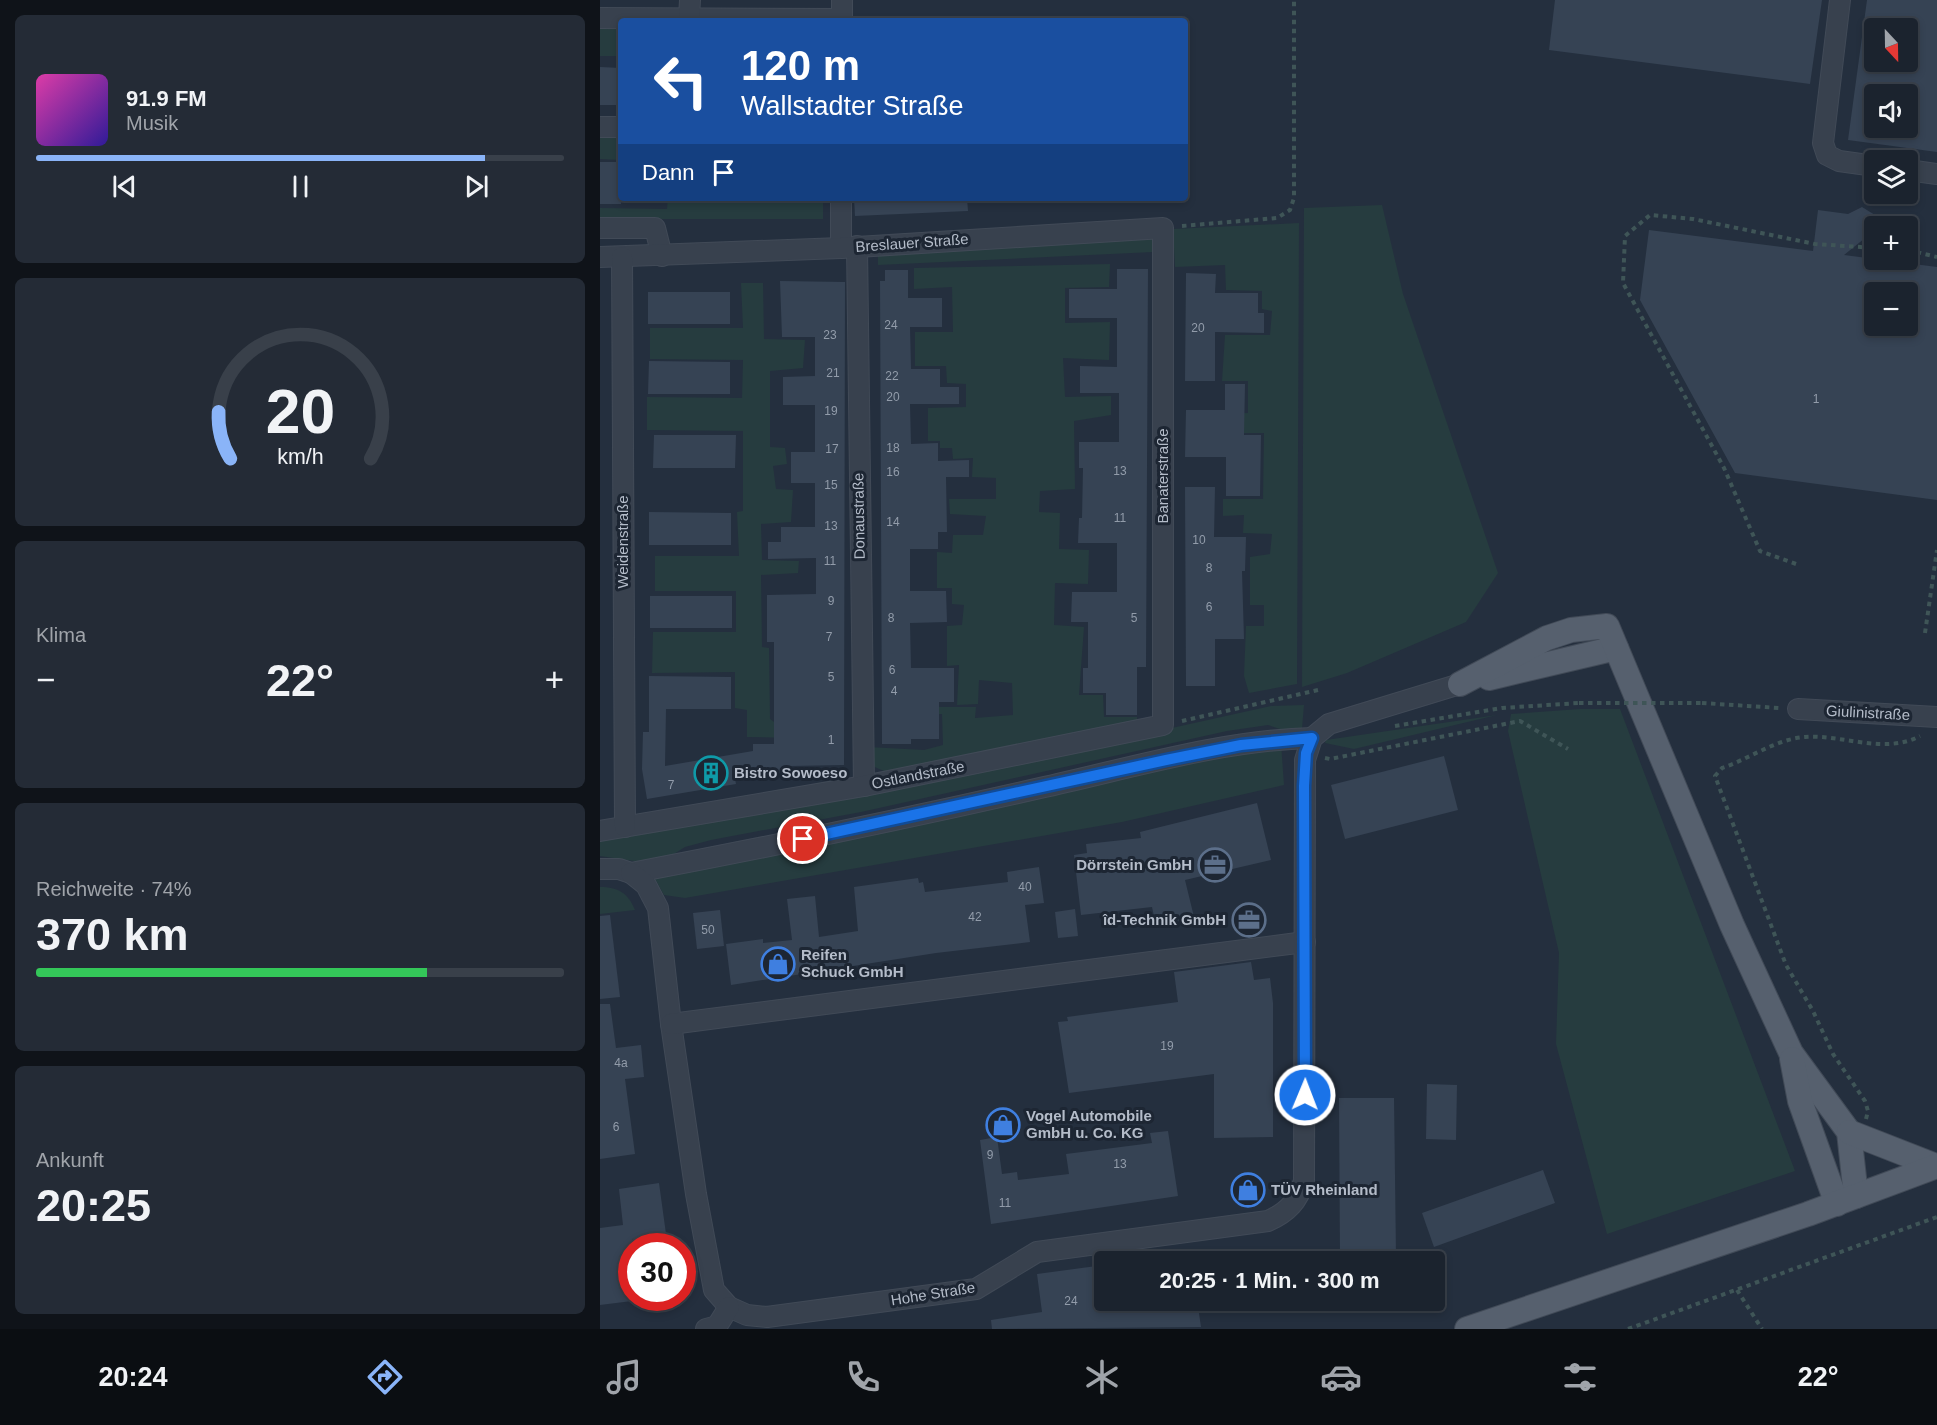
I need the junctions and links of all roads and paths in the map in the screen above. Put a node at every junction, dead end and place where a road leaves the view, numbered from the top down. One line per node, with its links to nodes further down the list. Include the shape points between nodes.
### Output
1 (1294, 0): 13 (path, via 1294,198 1290,210 1277,218)
2 (1840, 0): 8 (street, via 1823,143 1827,155)
3 (690, 9): 4 (street); 5 (street)
4 (842, 13)
5 (600, 18)
6 (600, 127): 7 (street)
7 (618, 127)
8 (1864, 164)
9 (1918, 171): 10 (street)
10 (1937, 174)
11 (841, 201): 14 (street, Donaustraße)
12 (600, 228): 17 (street, via 655,228)
13 (1163, 228): 14 (street, Breslauer Straße); 30 (street, Banaterstraße)
14 (849, 247): 17 (street, Breslauer Straße); 33 (street, Donaustraße)
15 (1864, 247): 22 (path, via 1815,244 1693,219 1650,215 1625,236 1623,283 1724,468 1760,551)
16 (1918, 252): 20 (path)
17 (662, 256): 19 (street, Breslauer Straße)
18 (600, 257): 19 (street, Breslauer Straße)
19 (622, 257): 34 (street, Weidenstraße)
20 (1937, 257)
21 (1937, 550): 23 (path)
22 (1796, 564)
23 (1925, 633)
24 (1616, 648): 25 (main road); 25 (main road, via 1607,626 1571,630 1547,638); 40 (main road, via 1732,925)
25 (1460, 684): 31 (street, via 1329,724)
26 (1318, 690): 30 (path)
27 (1798, 709): 28 (path, bridge, via 1702,703 1579,703 1502,708); 29 (street, Giulinistraße)
28 (1436, 719)
29 (1933, 724): 41 (path, via 1914,739 1895,743 1806,736 1782,741 1722,768 1715,776 1786,965 1833,1054 1865,1101 1867,1118)
30 (1163, 725): 33 (street, Ostlandstraße)
31 (1309, 745): 32 (path, via 1330,759 1520,721); 37 (street, via 1241,745 870,826); 38 (street, Hohe Straße)
32 (1568, 749)
33 (864, 786): 34 (street, Ostlandstraße)
34 (625, 827): 35 (street, Ostlandstraße)
35 (600, 831)
36 (600, 869): 37 (street)
37 (631, 873): 39 (street, via 646,885 658,908)
38 (1305, 942): 39 (street); 46 (street, Hohe Straße, via 1304,1181 1300,1194 1282,1215 1268,1221 1037,1252 975,1289 767,1317 747,1315)
39 (671, 1024): 46 (street, via 714,1290)
40 (1791, 1053): 41 (main road); 43 (main road, via 1800,1101)
41 (1849, 1132): 42 (main road); 43 (main road)
42 (1937, 1166): 43 (main road)
43 (1847, 1200): 48 (main road)
44 (1937, 1217): 45 (path)
45 (1737, 1290): 49 (path); 50 (path)
46 (729, 1307): 47 (street, via 717,1326)
47 (706, 1329)
48 (1467, 1329)
49 (1628, 1329)
50 (1762, 1329)

